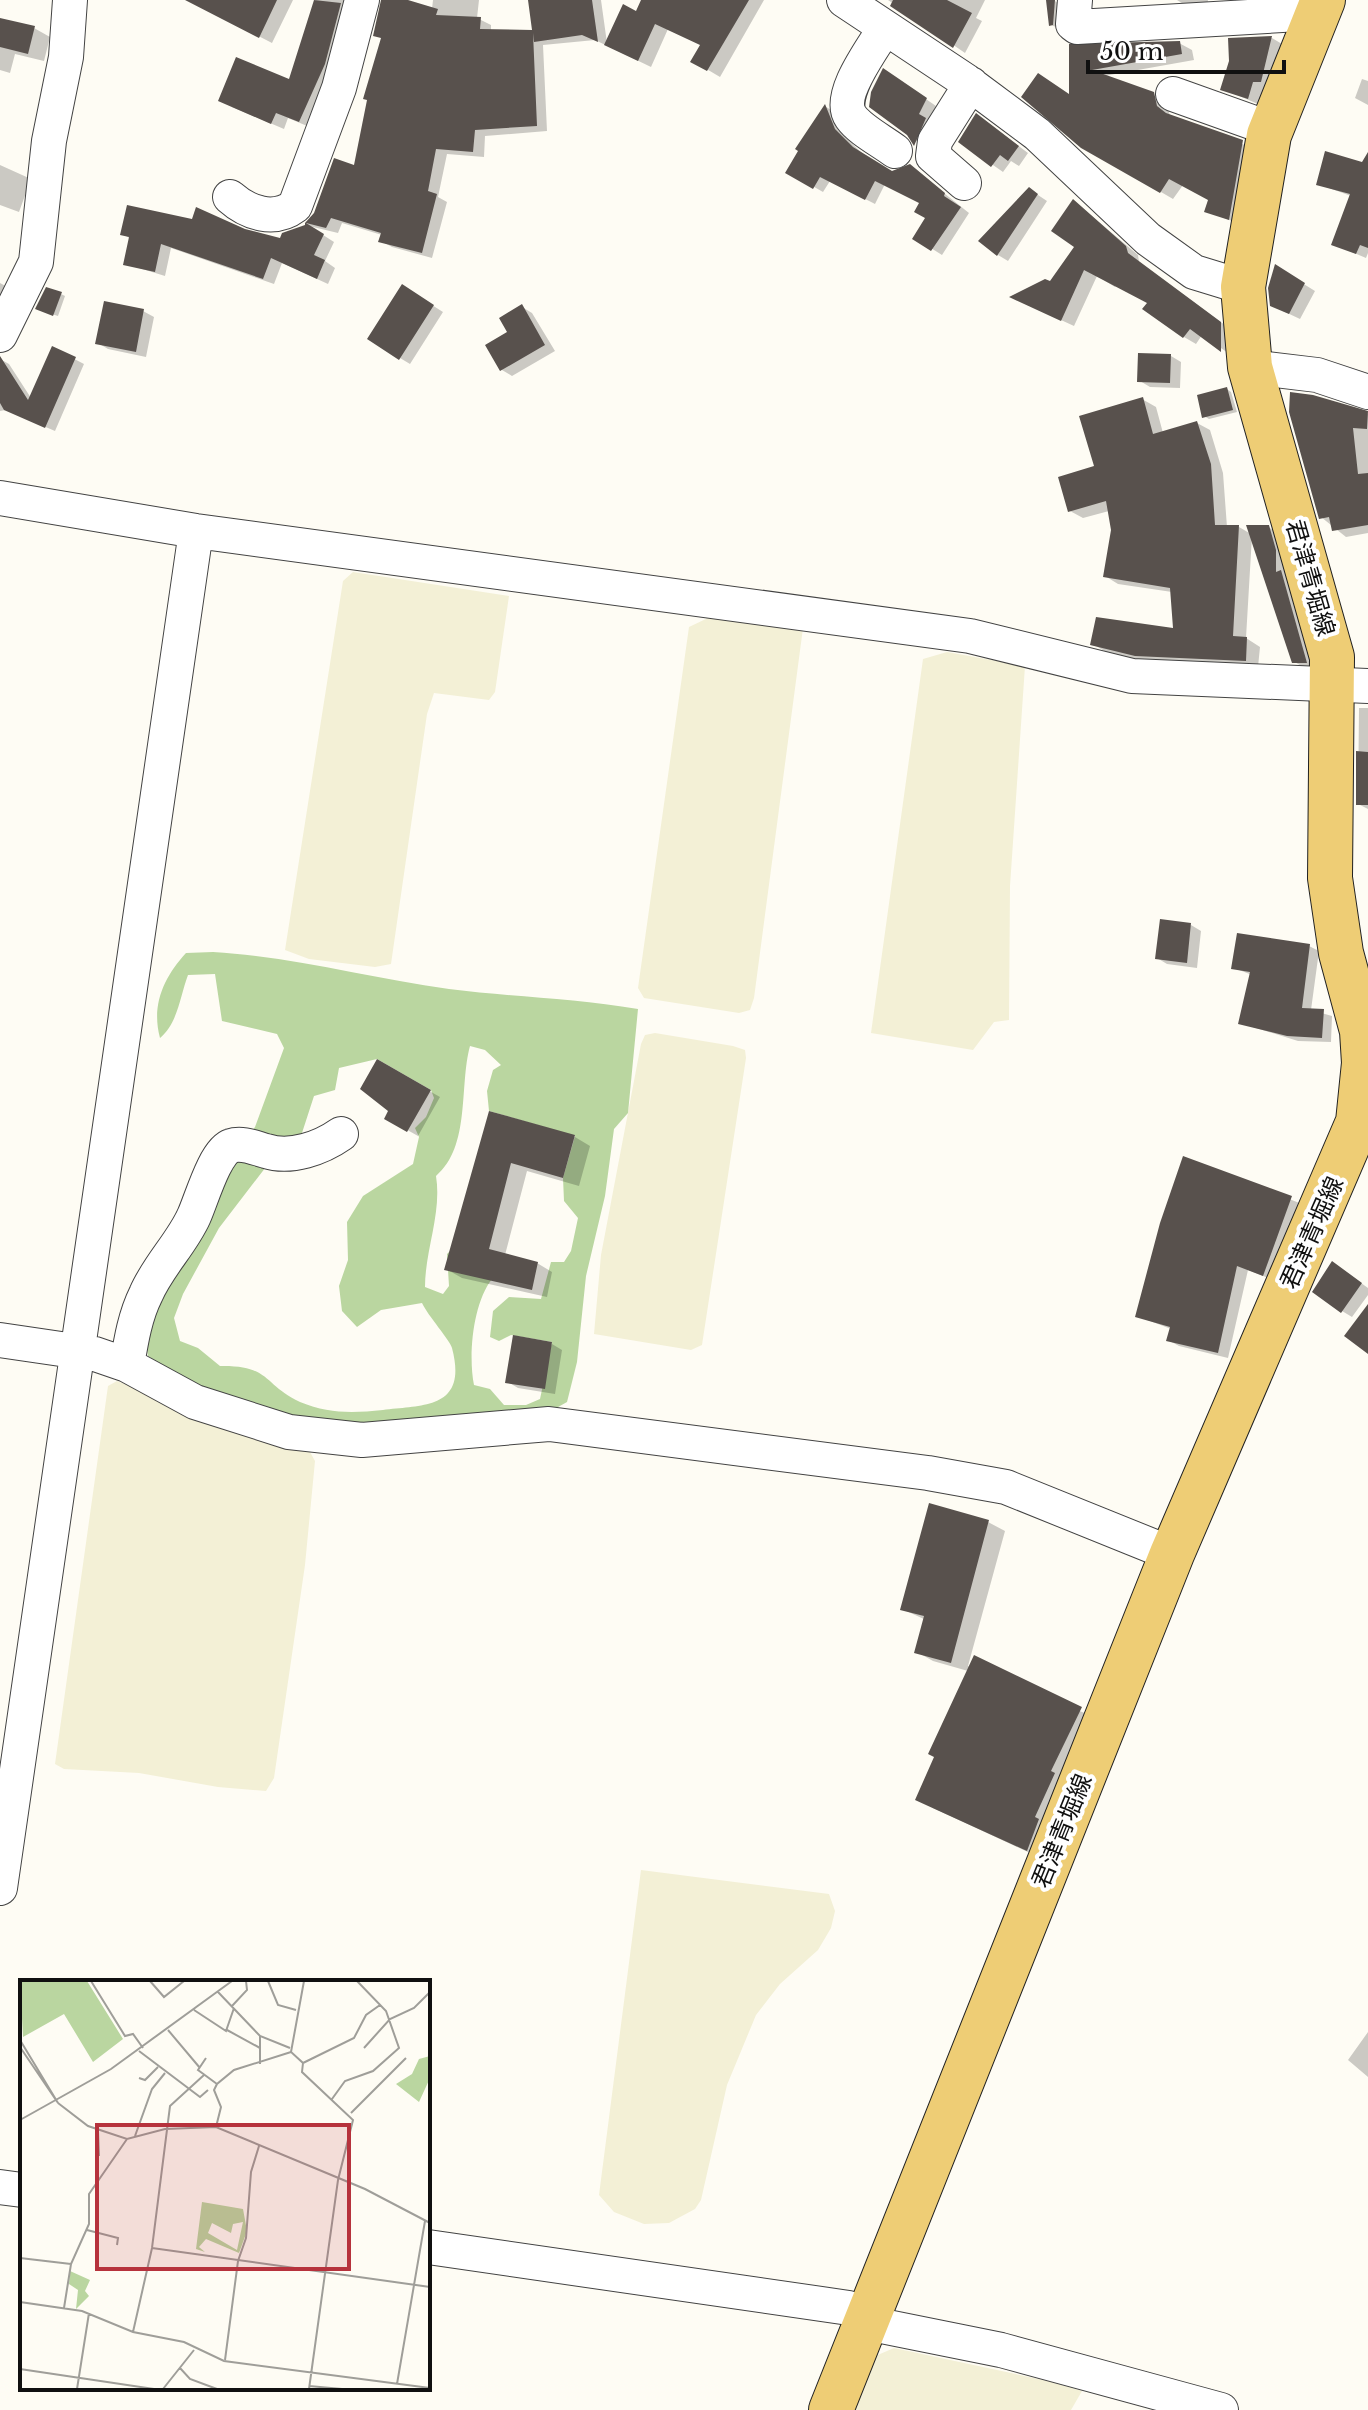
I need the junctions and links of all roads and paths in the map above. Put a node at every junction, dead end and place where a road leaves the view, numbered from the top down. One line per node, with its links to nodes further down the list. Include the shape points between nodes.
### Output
1 (70, 0): 15 (street, via 36,262)
2 (362, 0): 13 (street, via 339,88 295,206 272,215 242,207)
3 (844, 0): 7 (street)
4 (1075, 0): 6 (street, via 1077,27)
5 (1320, 7): 6 (street); 10 (main road, 君津青堀線)
6 (1150, 12)
7 (885, 28): 8 (street); 11 (street, via 846,96 851,118)
8 (971, 84): 12 (street, via 935,141 933,156); 14 (street, via 1037,134 1148,239 1194,272)
9 (1188, 89): 10 (street)
10 (1271, 129): 14 (main road, 君津青堀線)
11 (895, 151)
12 (964, 183)
13 (230, 197)
14 (1243, 287): 16 (main road, 君津青堀線)
15 (0, 335)
16 (1250, 367): 17 (street, via 1317,375); 20 (main road, 君津青堀線, via 1332,657)
17 (1368, 392)
18 (0, 498): 19 (street)
19 (196, 531): 20 (street, via 970,636 1132,676); 24 (street)
20 (1351, 686): 22 (main road, 君津青堀線, via 1328,823 1341,953 1362,1031)
21 (341, 1134): 25 (street, via 329,1143 288,1154 252,1146 225,1149 193,1218 145,1294)
22 (1360, 1144): 26 (main road, 君津青堀線)
23 (0, 1340): 24 (street)
24 (76, 1351): 25 (street); 27 (street)
25 (127, 1365): 26 (street, via 195,1402 289,1432 362,1440 549,1424 914,1471 1006,1487)
26 (1172, 1554): 31 (main road, 君津青堀線)
27 (0, 1888)
28 (0, 2187): 29 (street)
29 (20, 2190)
30 (430, 2247): 31 (street, via 849,2308)
31 (867, 2323): 32 (main road, 君津青堀線); 33 (street, via 1015,2354)
32 (831, 2410)
33 (1221, 2410)

